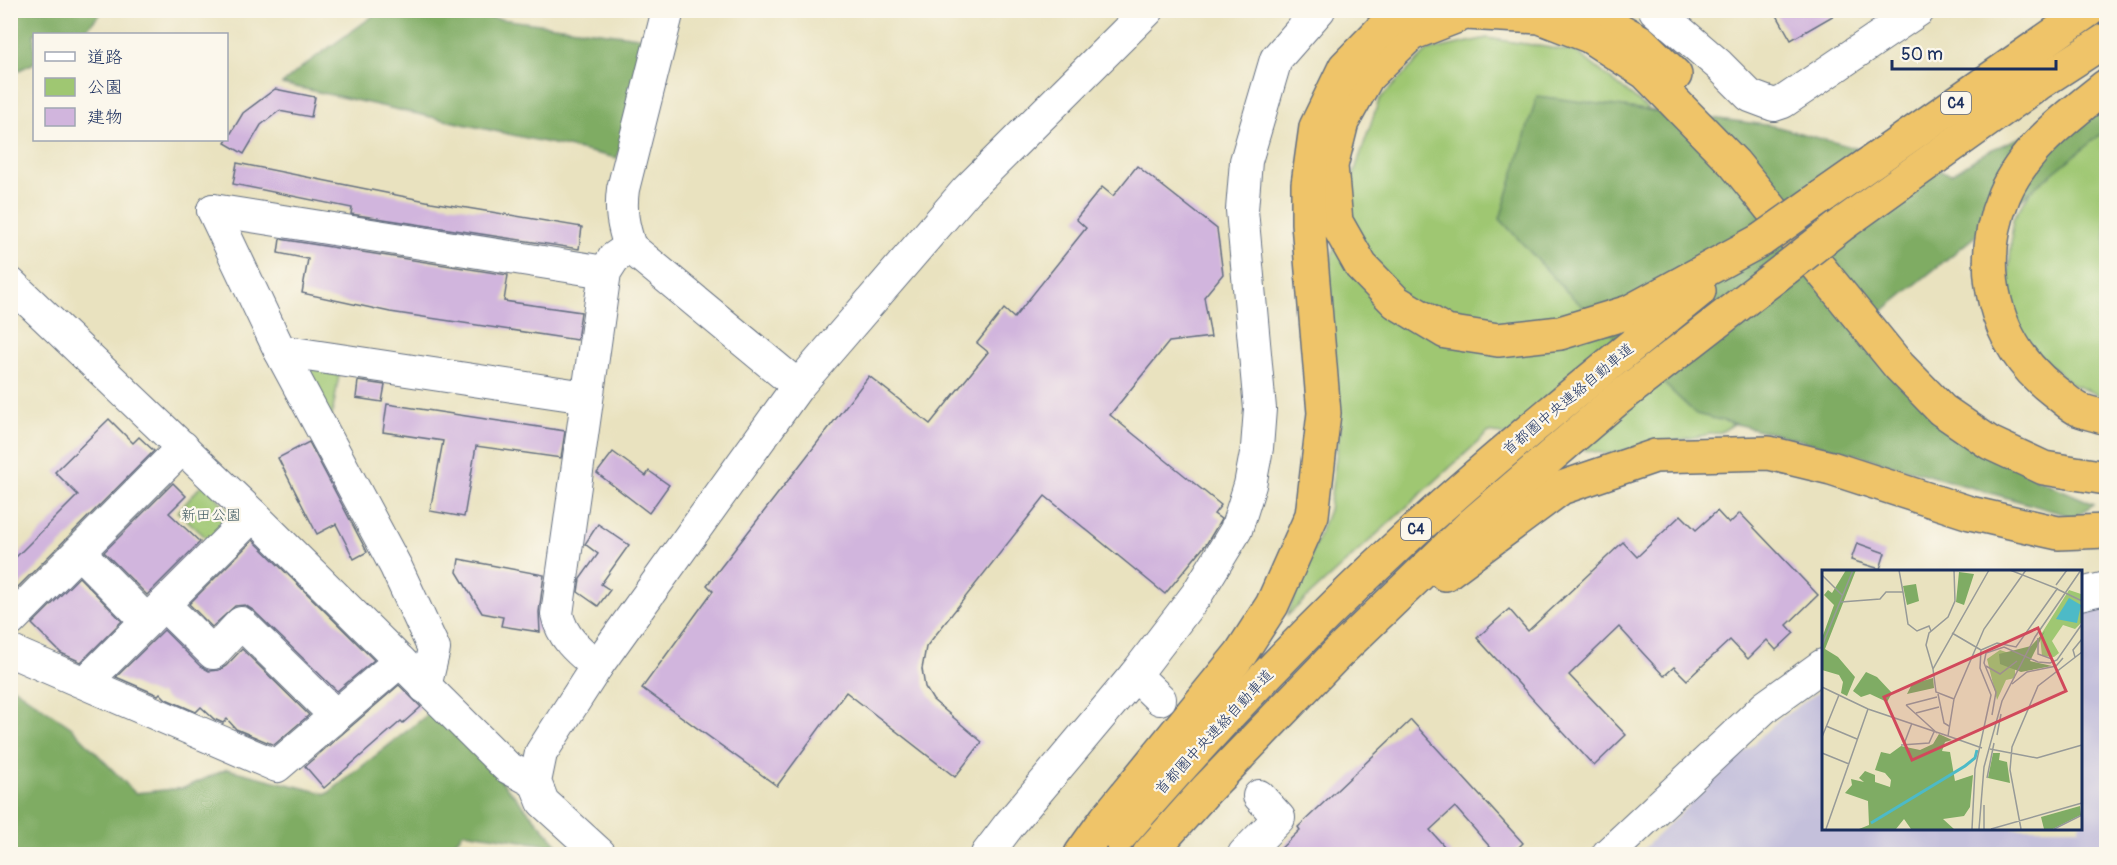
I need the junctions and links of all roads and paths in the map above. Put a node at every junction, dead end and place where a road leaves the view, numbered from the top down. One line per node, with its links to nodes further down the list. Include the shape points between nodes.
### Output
1 (668, 10): 12 (street, via 623,189 620,213)
2 (1148, 10): 16 (street, via 966,191)
3 (1319, 10): 34 (street, via 1276,59 1246,161 1242,210 1260,409 1250,485 1236,530 1197,594)
4 (1415, 10): 43 (highway, via 1390,21 1345,68 1316,127 1308,184 1308,223 1324,413 1312,515 1272,605 1240,653)
5 (1585, 10): 20 (highway, via 1641,42 1700,98 1946,389 2015,436 2085,460)
6 (1655, 10): 7 (street, via 1750,96 1774,105)
7 (1919, 10)
8 (2089, 10): 11 (highway, 首都圏中央連絡自動車道 / C4, bridge)
9 (2106, 40): 30 (highway, C4, bridge, via 1844,223 1588,424 1471,525)
10 (2106, 86): 18 (highway, via 2035,146 2005,194 1989,248 1993,296 2008,340 2038,379 2079,409)
11 (1761, 240): 21 (highway, via 1629,312 1560,333 1498,340 1446,332 1396,302 1361,266 1336,222 1331,166 1342,122 1367,77 1411,34 1465,13 1540,17 1588,36 1646,74 1734,163 1899,366 1942,410 1990,442 2044,468); 44 (highway, 首都圏中央連絡自動車道 / C4, via 1544,418 1404,540 1238,704)
12 (630, 247): 13 (street, via 614,258); 16 (street)
13 (605, 272): 15 (street, via 213,210); 17 (street)
14 (10, 284): 19 (street)
15 (280, 351): 17 (street); 36 (street, via 396,567 434,649)
16 (798, 386): 32 (street)
17 (586, 397): 32 (street, via 557,614 574,646)
18 (2106, 418)
19 (183, 447): 22 (street); 24 (street)
20 (2106, 459)
21 (2106, 478)
22 (253, 515): 27 (street); 31 (street)
23 (2106, 531): 30 (highway, via 2058,532 1970,513 1831,468 1769,453 1655,456 1561,488)
24 (79, 552): 27 (street); 28 (street)
25 (2106, 588): 26 (street)
26 (2081, 594)
27 (155, 613): 35 (street); 38 (street, via 213,653 241,623)
28 (10, 621)
29 (10, 651): 35 (street)
30 (1337, 654): 45 (highway, C4)
31 (400, 661): 36 (street); 38 (street)
32 (597, 666): 39 (street, via 541,753)
33 (1822, 666): 47 (street, via 1766,706)
34 (1135, 675): 37 (street); 42 (street)
35 (86, 682): 38 (street, via 277,765)
36 (425, 687): 39 (street, via 507,767)
37 (1160, 699)
38 (335, 715)
39 (535, 782): 41 (street, via 543,802)
40 (1259, 796): 46 (street, via 1279,818)
41 (600, 855)
42 (987, 855)
43 (1080, 855)
44 (1105, 855)
45 (1149, 855)
46 (1244, 855)
47 (1608, 855)

